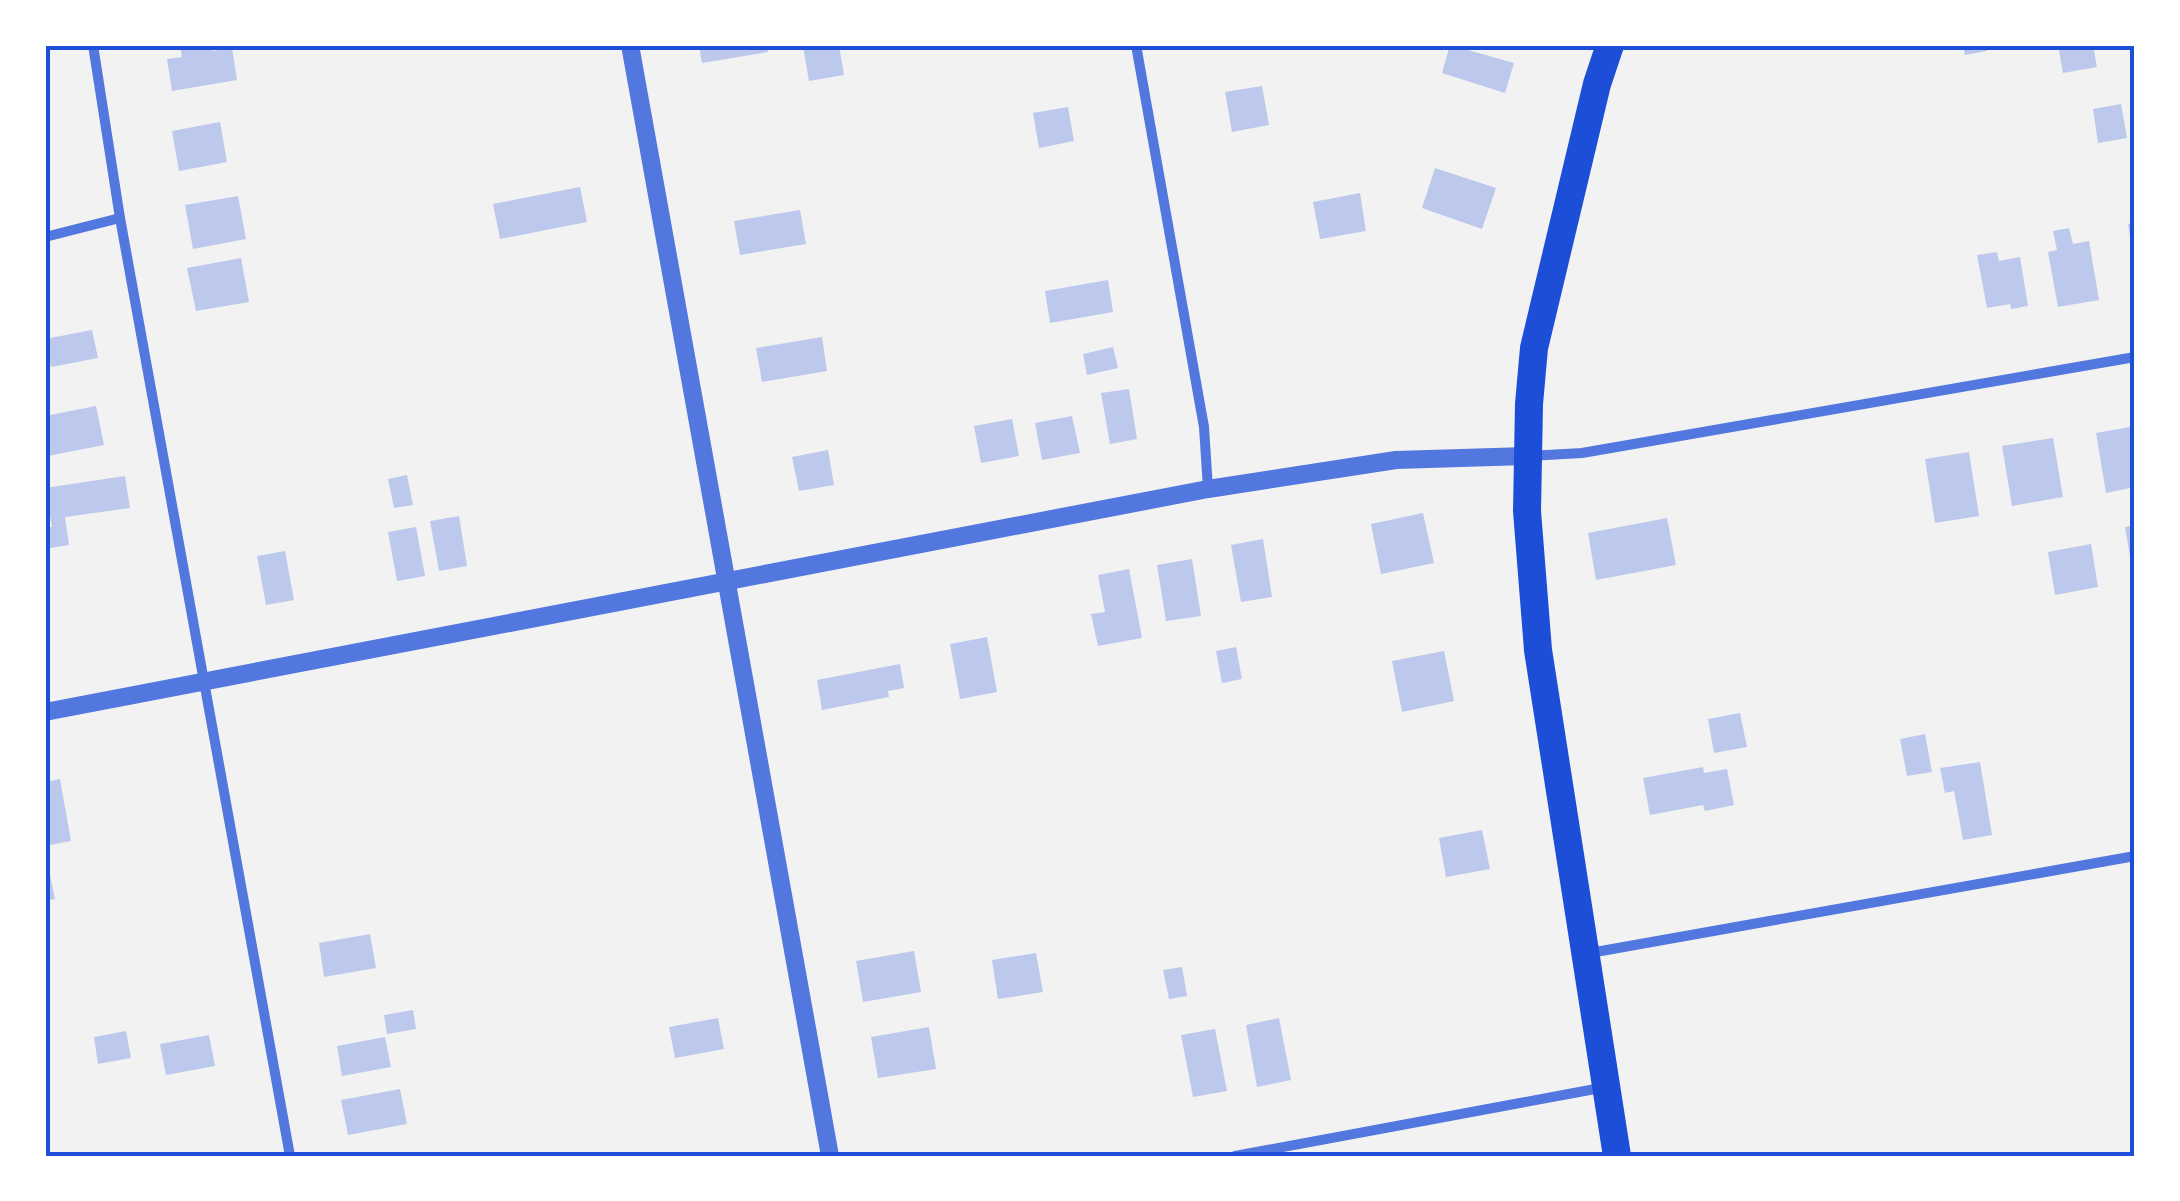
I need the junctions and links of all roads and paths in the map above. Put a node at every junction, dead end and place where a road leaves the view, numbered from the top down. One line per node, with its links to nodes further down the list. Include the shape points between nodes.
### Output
1 (92, 45): 5 (street)
2 (630, 45): 10 (street)
3 (1136, 45): 9 (street, via 1204,426)
4 (1610, 45): 8 (highway, via 1534,348)
5 (120, 218): 6 (street); 11 (street)
6 (45, 238)
7 (2135, 357): 8 (street, via 1582,453)
8 (1527, 456): 9 (street, via 1396,460); 14 (highway, via 1538,650)
9 (1208, 489): 10 (street)
10 (726, 581): 11 (street); 17 (street)
11 (205, 681): 12 (street); 16 (street)
12 (45, 712)
13 (2135, 856): 14 (street)
14 (1587, 954): 15 (highway)
15 (1607, 1087): 18 (street); 19 (highway)
16 (290, 1156)
17 (830, 1156)
18 (1235, 1156)
19 (1617, 1156)

